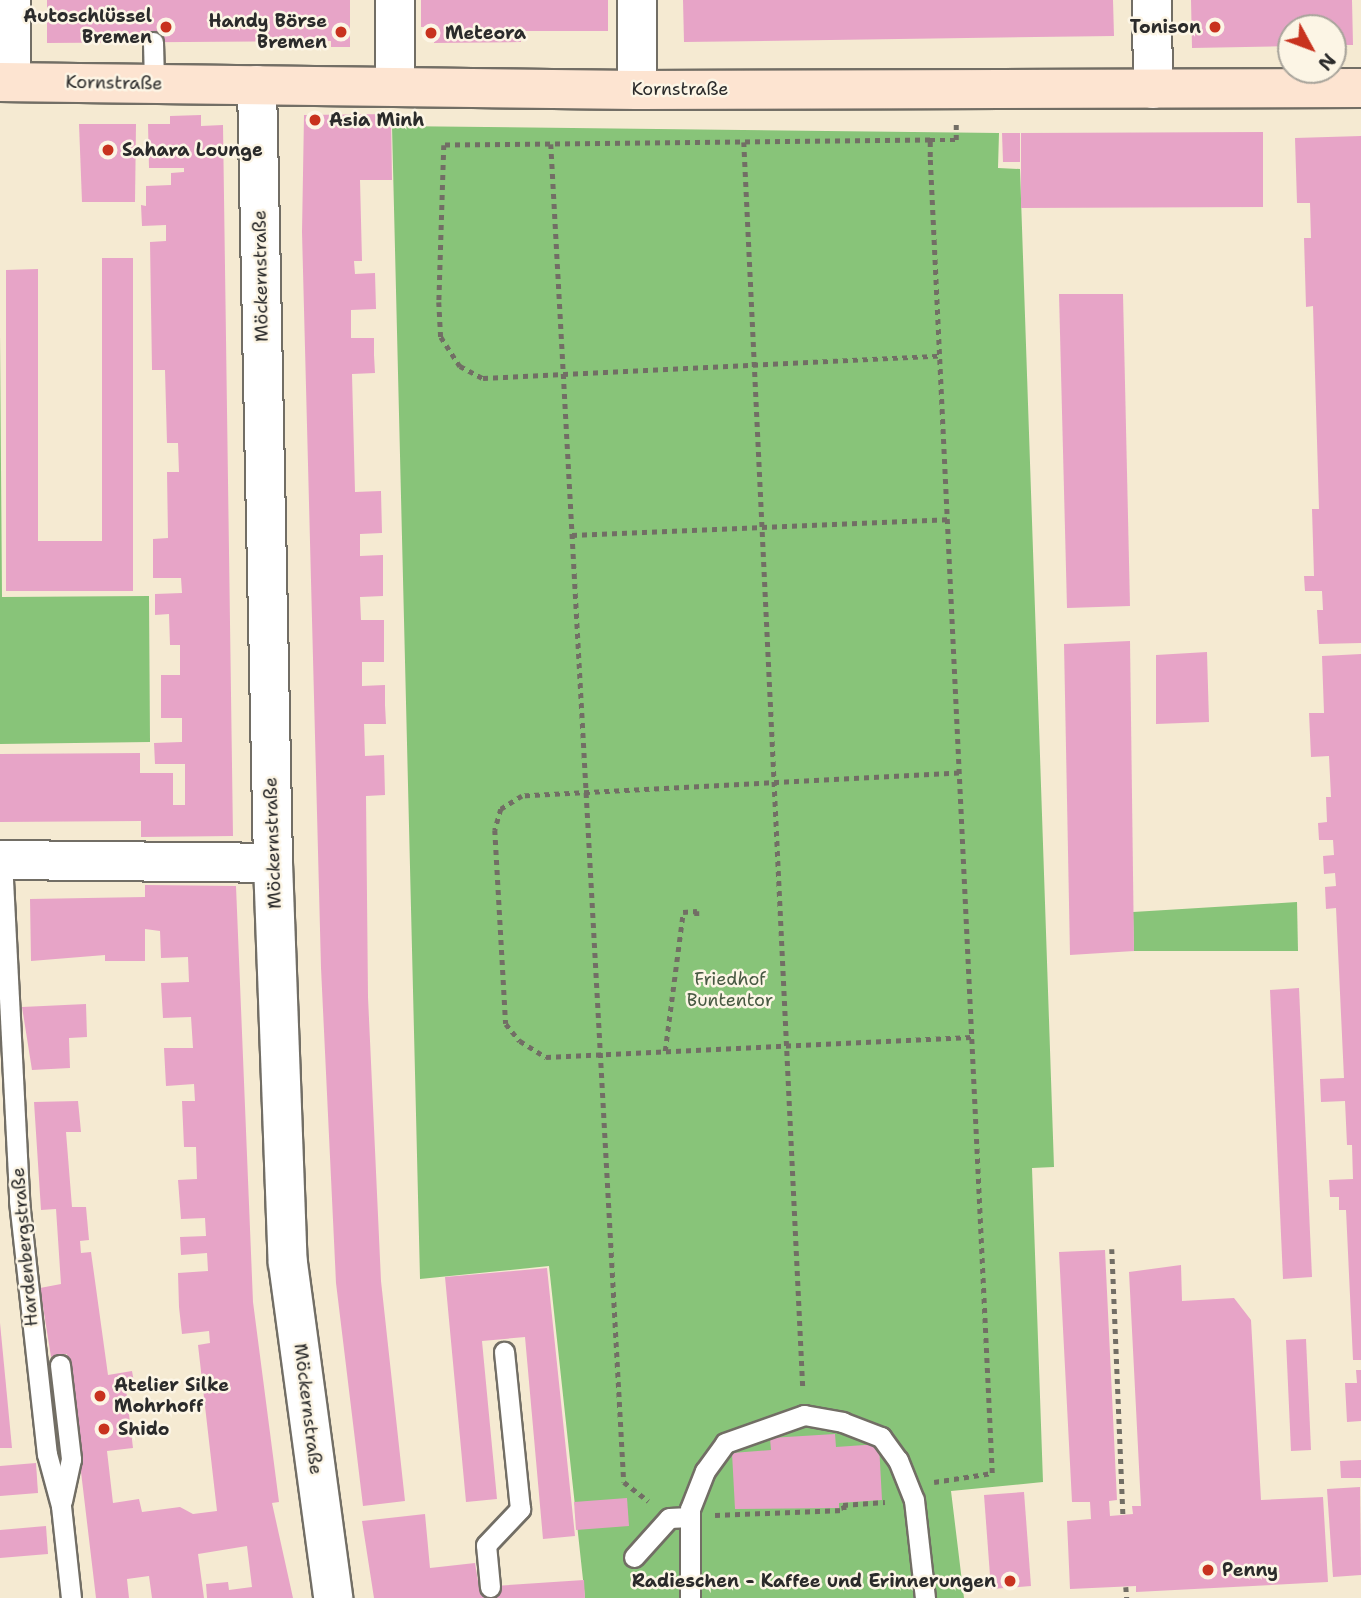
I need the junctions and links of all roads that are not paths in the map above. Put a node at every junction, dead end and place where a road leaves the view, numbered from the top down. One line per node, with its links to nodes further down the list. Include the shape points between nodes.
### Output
1 (11, 0): 6 (street)
2 (395, 0): 9 (street)
3 (637, 0): 12 (street)
4 (1152, 0): 11 (street)
5 (153, 42): 7 (lane)
6 (6, 82): 7 (street, Kornstraße)
7 (154, 84): 8 (street, Kornstraße)
8 (257, 85): 9 (street, Kornstraße); 14 (street, Möckernstraße)
9 (395, 87): 12 (street, Kornstraße)
10 (1361, 88): 11 (street, Kornstraße)
11 (1153, 89): 12 (street, Kornstraße)
12 (637, 90)
13 (1, 860): 14 (street, Hardenbergstraße); 17 (lane, Hardenbergstraße, via 19,1201 47,1454)
14 (273, 863): 22 (street, Möckernstraße, via 288,1263)
15 (504, 1352): 20 (lane, via 520,1509 486,1545)
16 (60, 1366): 17 (lane, via 71,1459)
17 (61, 1506): 21 (lane)
18 (690, 1517): 19 (lane, via 669,1518); 23 (lane); 24 (lane, via 705,1471 724,1443 804,1416 842,1422 881,1437 912,1493)
19 (634, 1557)
20 (490, 1587)
21 (71, 1598)
22 (332, 1598)
23 (691, 1598)
24 (925, 1598)

